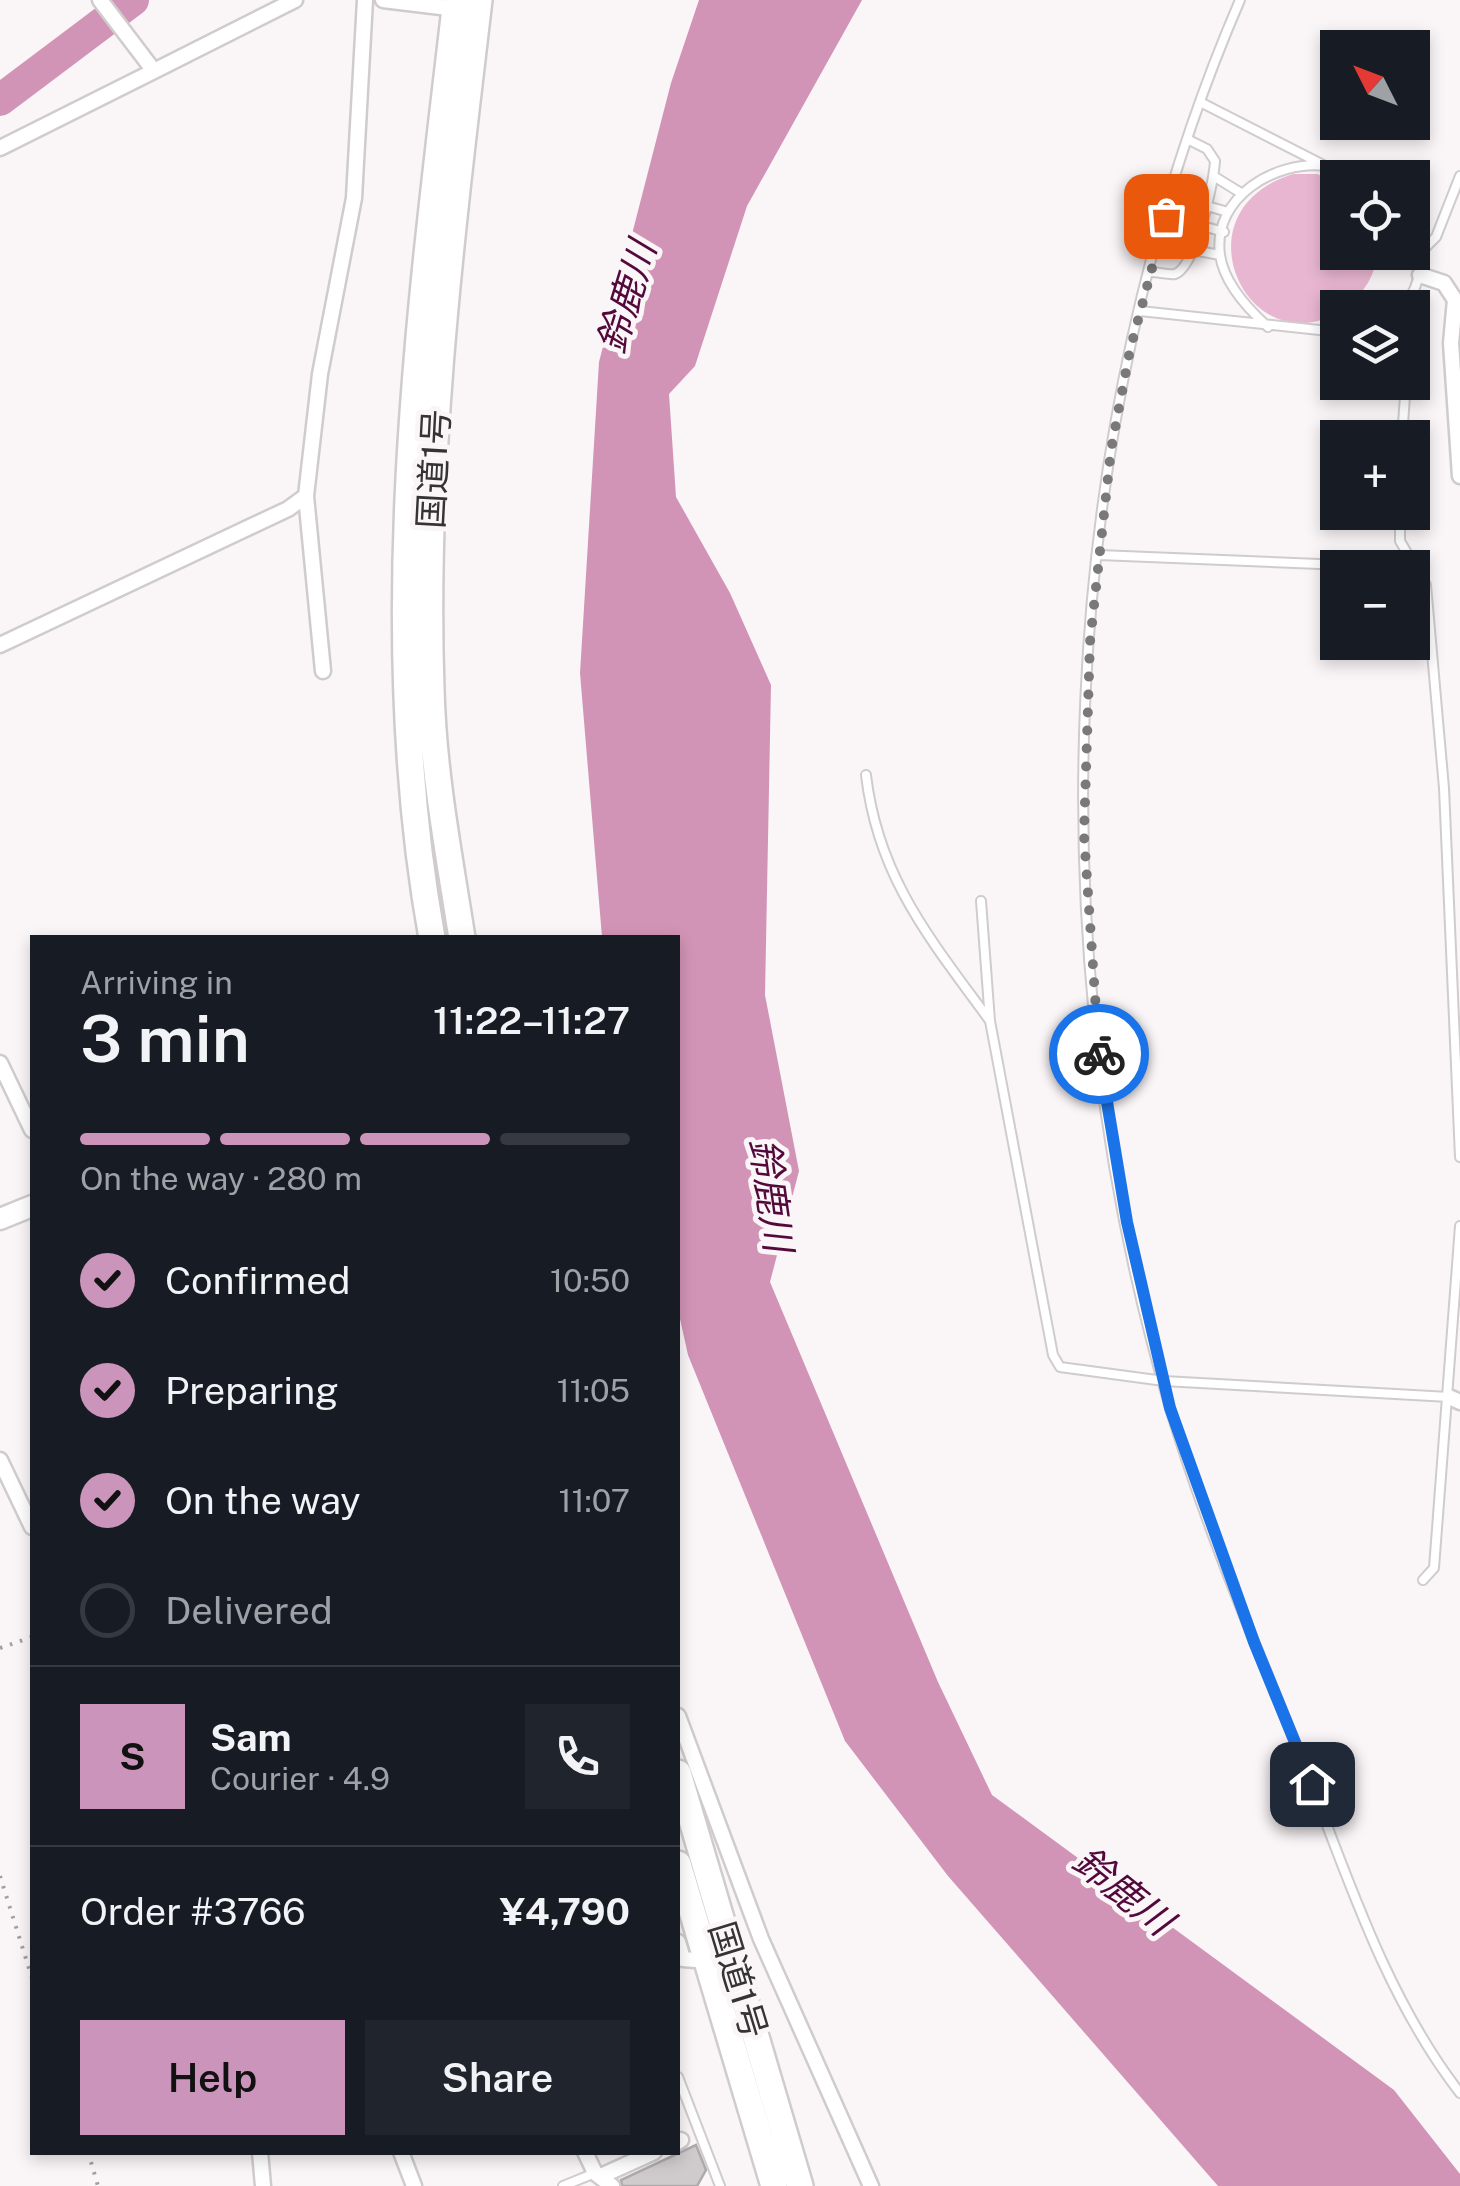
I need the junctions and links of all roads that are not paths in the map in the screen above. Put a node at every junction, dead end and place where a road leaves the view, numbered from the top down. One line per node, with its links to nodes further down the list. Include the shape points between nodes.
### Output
1 (100, 0): 7 (street)
2 (295, 0): 7 (street)
3 (365, 0): 33 (street, via 354,198 320,374)
4 (383, 0): 6 (street)
5 (1240, 0): 8 (lane)
6 (462, 6): 41 (highway, 国道1号, via 410,447 406,606 415,810); 42 (highway, 国道1号, via 430,522 431,693)
7 (154, 71): 10 (street)
8 (1202, 102): 9 (lane); 11 (lane)
9 (1190, 140): 14 (lane, via 1216,160); 16 (lane)
10 (0, 148)
11 (1320, 163)
12 (1320, 165): 15 (lane, via 1300,163)
13 (1460, 176): 22 (lane)
14 (1215, 178): 15 (lane); 17 (lane)
15 (1241, 193): 18 (lane)
16 (1172, 196): 17 (lane); 19 (lane)
17 (1205, 206): 18 (lane); 20 (lane)
18 (1228, 212): 21 (lane)
19 (1166, 216): 20 (lane); 26 (lane)
20 (1201, 226): 21 (lane); 23 (lane)
21 (1224, 232): 24 (lane)
22 (1430, 243)
23 (1193, 250): 24 (lane); 26 (lane, via 1174,274)
24 (1220, 255): 30 (lane, via 1243,304)
25 (1420, 270): 27 (lane)
26 (1151, 272): 29 (lane)
27 (1420, 275): 28 (lane); 32 (street, via 1444,283 1455,300 1451,344)
28 (1413, 290)
29 (1140, 311): 30 (lane); 34 (lane, via 1111,450)
30 (1268, 327): 31 (lane)
31 (1320, 331)
32 (1460, 476)
33 (306, 496): 37 (street); 38 (street)
34 (1099, 555): 35 (lane); 50 (lane, via 1085,729 1092,980 1115,1160)
35 (1320, 564)
36 (1430, 630): 46 (lane, via 1444,788)
37 (0, 645)
38 (323, 671)
39 (866, 775): 43 (lane, via 879,848 932,942)
40 (981, 901): 43 (lane)
41 (432, 935)
42 (462, 935)
43 (990, 1020): 50 (lane, via 1053,1355 1071,1371)
44 (0, 1064): 45 (street)
45 (30, 1126)
46 (1460, 1158)
47 (30, 1207): 48 (street)
48 (0, 1218)
49 (1460, 1226): 51 (lane)
50 (1164, 1382): 51 (lane); 61 (lane, via 1254,1642 1394,1985)
51 (1454, 1400): 54 (lane, via 1434,1568)
52 (0, 1460): 53 (street)
53 (28, 1508)
54 (1424, 1580)
55 (680, 1721): 73 (street, via 761,1939)
56 (680, 1780): 72 (highway, 国道1号)
57 (680, 1870): 59 (highway, 国道1号)
58 (680, 1949): 59 (street, via 683,1960)
59 (710, 1961): 71 (highway, 国道1号)
60 (680, 2082): 70 (lane)
61 (1460, 2093)
62 (260, 2155): 67 (street)
63 (402, 2155): 68 (street)
64 (587, 2155): 66 (street)
65 (648, 2155): 66 (street)
66 (602, 2178): 69 (lane)
67 (263, 2186)
68 (414, 2186)
69 (564, 2186)
70 (720, 2186)
71 (774, 2186)
72 (800, 2186)
73 (872, 2186)

